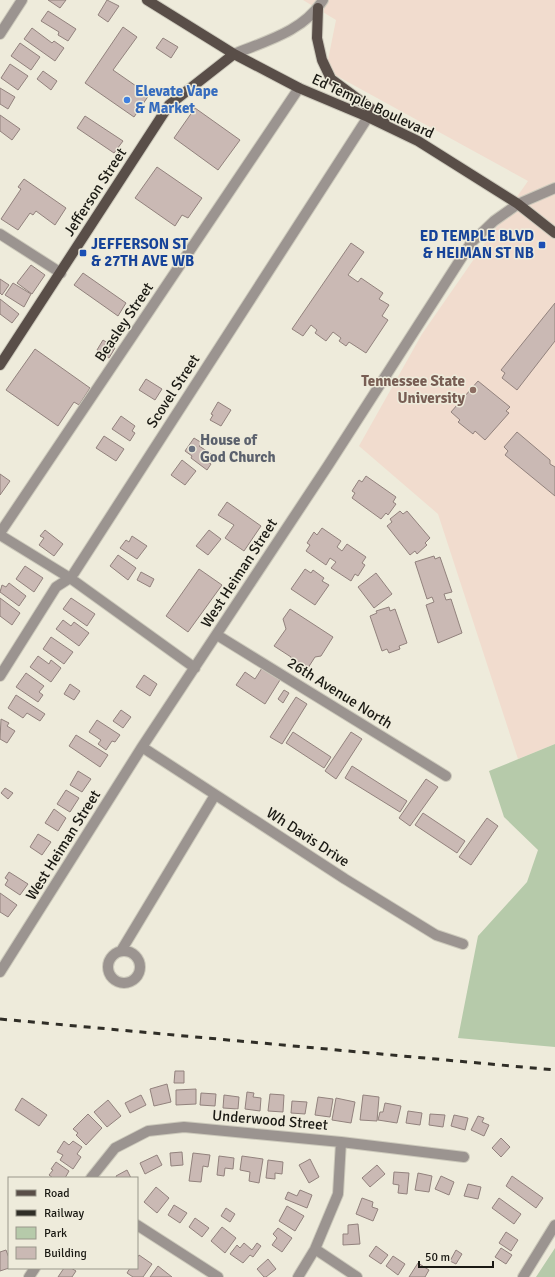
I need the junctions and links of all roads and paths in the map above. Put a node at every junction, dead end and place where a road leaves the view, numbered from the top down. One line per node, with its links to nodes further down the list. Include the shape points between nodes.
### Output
1 (22, 0): 4 (street)
2 (147, 0): 5 (main road, Ed Temple Boulevard)
3 (321, 4): 5 (street, via 297,28); 8 (main road, via 317,38 322,60 331,79 368,108)
4 (0, 34)
5 (234, 54): 6 (main road, Ed Temple Boulevard); 13 (main road, Jefferson Street, via 169,105)
6 (299, 88): 7 (main road, Ed Temple Boulevard); 15 (street, Beasley Street)
7 (368, 117): 8 (main road, Ed Temple Boulevard); 16 (street, Scovel Street)
8 (418, 141): 10 (main road, Ed Temple Boulevard)
9 (555, 188): 10 (street, West Heiman Street)
10 (518, 204): 11 (main road, Ed Temple Boulevard); 17 (street, West Heiman Street, via 471,242)
11 (555, 233)
12 (0, 234): 13 (street)
13 (61, 273): 14 (main road, Jefferson Street)
14 (0, 365)
15 (0, 534): 16 (street)
16 (70, 578): 18 (street); 19 (street, Scovel Street, via 56,587)
17 (217, 635): 18 (street, West Heiman Street); 21 (street, 26th Avenue North)
18 (195, 668): 20 (street, West Heiman Street)
19 (0, 676)
20 (142, 748): 22 (street, Wh Davis Drive); 25 (street, West Heiman Street)
21 (446, 776)
22 (215, 795): 23 (street, Wh Davis Drive, via 436,935); 24 (street)
23 (463, 944)
24 (122, 951)
25 (0, 972)
26 (341, 1142): 27 (street, Underwood Street); 28 (street, Underwood Street, via 184,1127 148,1131 116,1148); 31 (street, via 338,1194)
27 (464, 1157)
28 (92, 1177)
29 (555, 1225): 35 (street)
30 (138, 1226): 32 (street)
31 (315, 1249): 33 (street); 34 (street)
32 (218, 1277)
33 (298, 1277)
34 (357, 1277)
35 (523, 1277)

